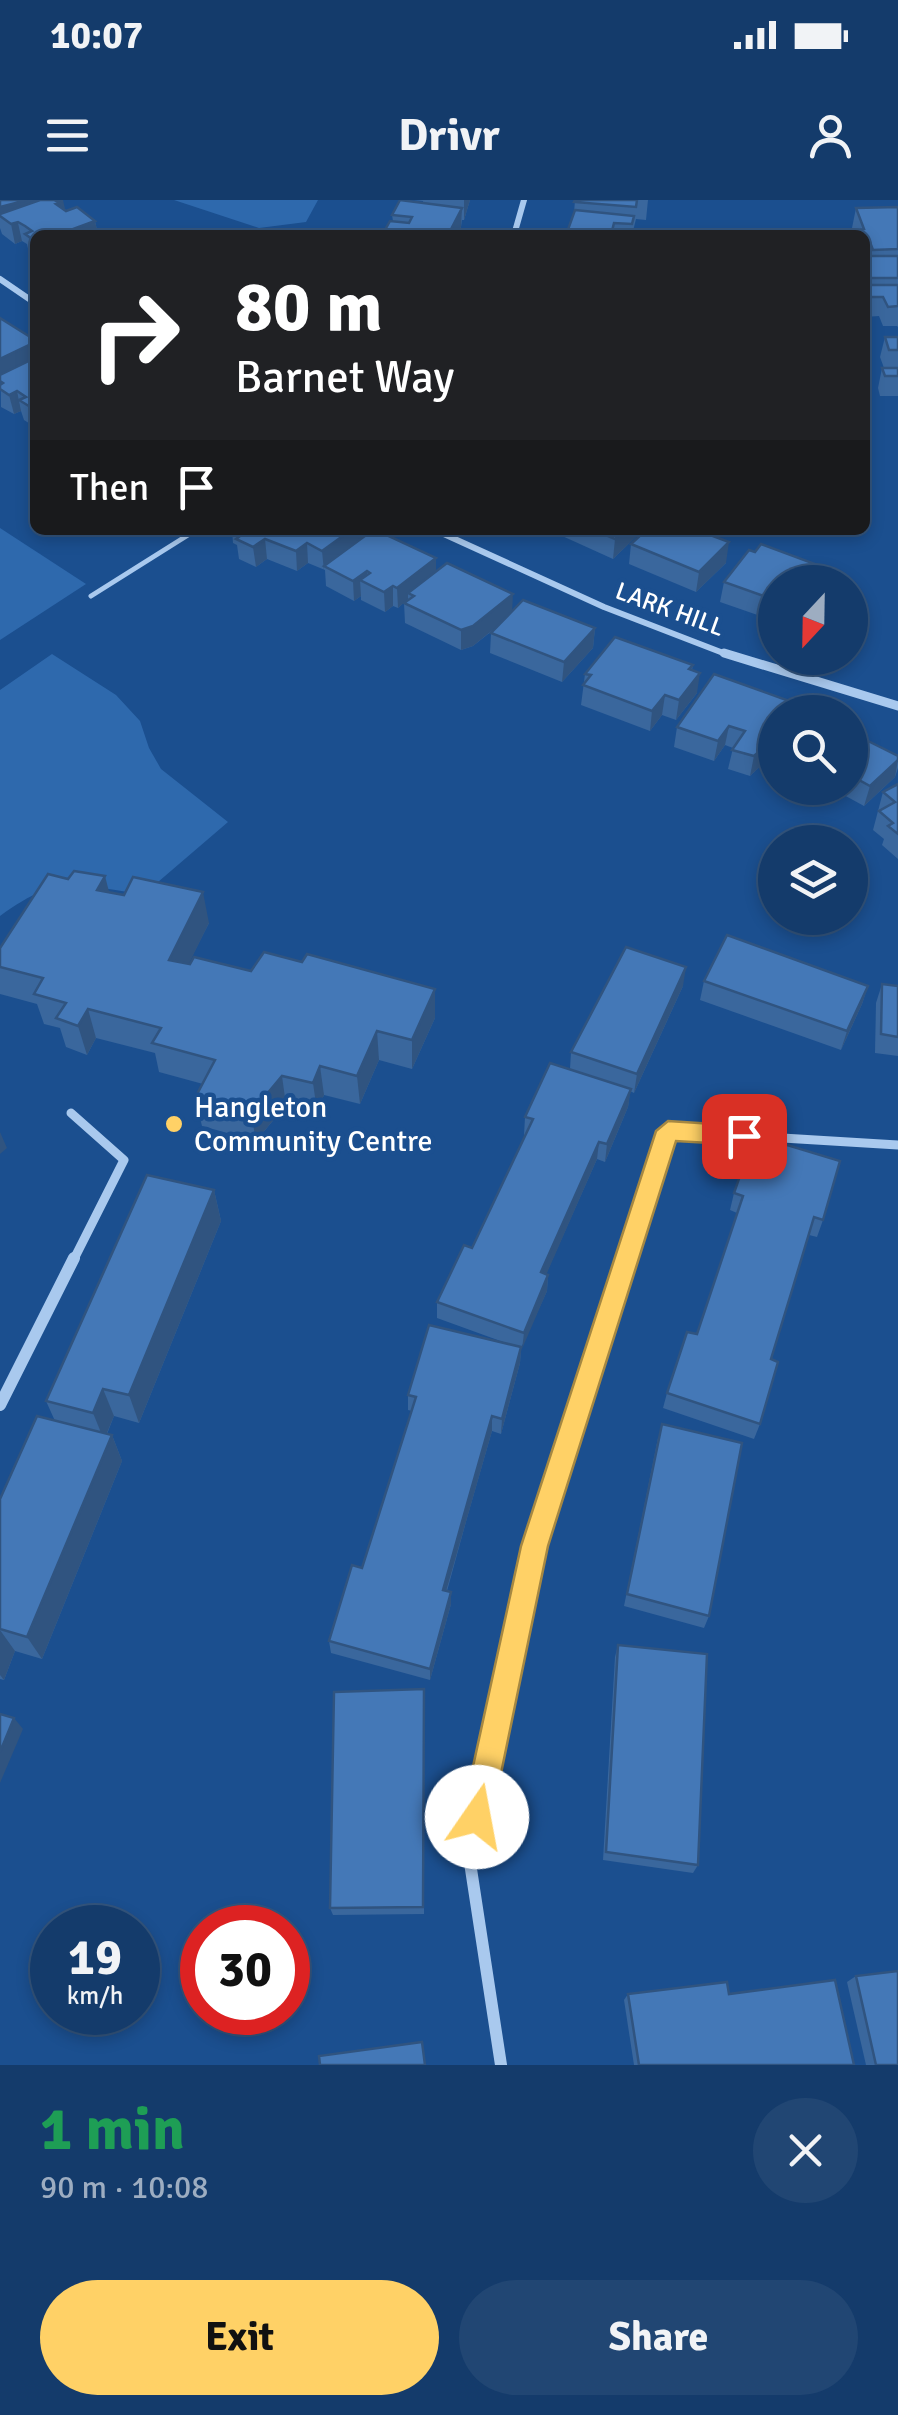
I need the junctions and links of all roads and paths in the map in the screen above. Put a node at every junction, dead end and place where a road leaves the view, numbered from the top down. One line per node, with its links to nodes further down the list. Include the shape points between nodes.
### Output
1 (524, 200): 2 (street)
2 (515, 230)
3 (0, 279): 4 (street)
4 (30, 299)
5 (188, 535): 7 (lane)
6 (445, 535): 8 (street, LARK HILL, via 568,594 832,690)
7 (92, 596)
8 (898, 706)
9 (70, 1114): 11 (street, via 124,1160)
10 (898, 1145): 12 (street, via 668,1131 535,1546 469,1856)
11 (0, 1405)
12 (501, 2065)

